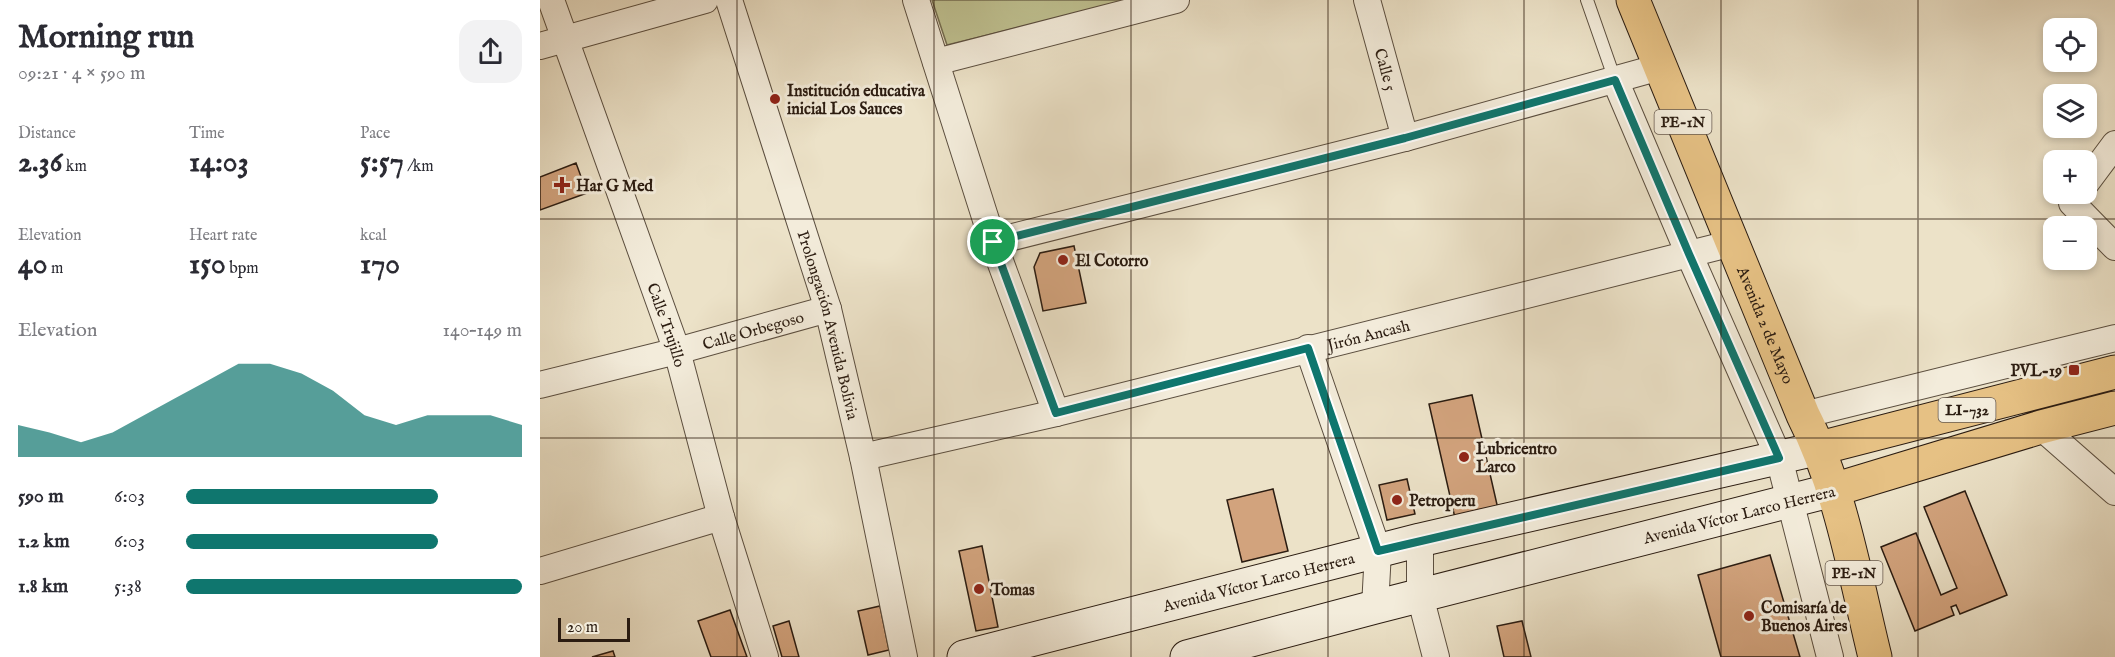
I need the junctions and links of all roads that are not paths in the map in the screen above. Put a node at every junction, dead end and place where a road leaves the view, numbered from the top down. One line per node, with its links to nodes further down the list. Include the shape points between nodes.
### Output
1 (551, 0): 9 (street, Calle Trujillo)
2 (705, 0): 9 (street)
3 (729, 0): 21 (street, Prolongación Avenida Bolivia)
4 (916, 0): 10 (street)
5 (1176, 0): 10 (street)
6 (1367, 0): 13 (street, Calle 5)
7 (1587, 0): 12 (lane)
8 (1633, 0): 11 (main road, Avenida 2 de Mayo / PE-1N)
9 (552, 42): 24 (street, Calle Trujillo)
10 (936, 62): 17 (street)
11 (1660, 67): 12 (street); 18 (main road, Avenida 2 de Mayo / PE-1N)
12 (1615, 80): 13 (street); 20 (street)
13 (1405, 138): 17 (street)
14 (2115, 144): 15 (street)
15 (2097, 168)
16 (2073, 204): 19 (street)
17 (993, 242): 28 (street)
18 (1733, 243): 20 (street, Jirón Ancash); 29 (main road, Avenida 2 de Mayo / PE-1N)
19 (2115, 247)
20 (1689, 254): 23 (street, Jirón Ancash); 33 (street)
21 (828, 309): 24 (street, Calle Orbegoso); 32 (street, Prolongación Avenida Bolivia)
22 (2115, 338): 29 (street)
23 (1308, 348): 28 (street, Jirón Ancash); 39 (street)
24 (677, 351): 26 (street, Calle Orbegoso); 37 (street, Calle Trujillo)
25 (2115, 372): 31 (main road, Avenida Víctor Larco Herrera / LI-732)
26 (540, 385)
27 (2115, 408): 30 (main road, Avenida Víctor Larco Herrera / LI-732)
28 (1056, 413): 32 (street, Jirón Ancash)
29 (1803, 415): 31 (main road, Avenida 2 de Mayo / PE-1N)
30 (2041, 427): 34 (main road, Avenida Víctor Larco Herrera / LI-732); 35 (street)
31 (1820, 448): 33 (main road, Avenida Víctor Larco Herrera); 34 (main road, Avenida 2 de Mayo / PE-1N)
32 (863, 457): 44 (street, Prolongación Avenida Bolivia)
33 (1779, 458): 36 (street); 38 (main road, Avenida Víctor Larco Herrera)
34 (1833, 490): 36 (main road, Avenida Víctor Larco Herrera); 49 (main road, Avenida 2 de Mayo / PE-1N)
35 (2115, 492)
36 (1790, 501): 41 (main road, Avenida Víctor Larco Herrera); 48 (street)
37 (721, 517): 40 (street); 43 (street, Calle Trujillo)
38 (1420, 540): 39 (main road, Avenida Víctor Larco Herrera); 41 (street)
39 (1378, 551): 42 (street); 45 (main road, Avenida Víctor Larco Herrera)
40 (540, 571)
41 (1420, 596): 42 (main road, Avenida Víctor Larco Herrera); 47 (street)
42 (1375, 607): 46 (main road, Avenida Víctor Larco Herrera)
43 (765, 657)
44 (904, 657)
45 (964, 657)
46 (1187, 657)
47 (1436, 657)
48 (1830, 657)
49 (1875, 657)

